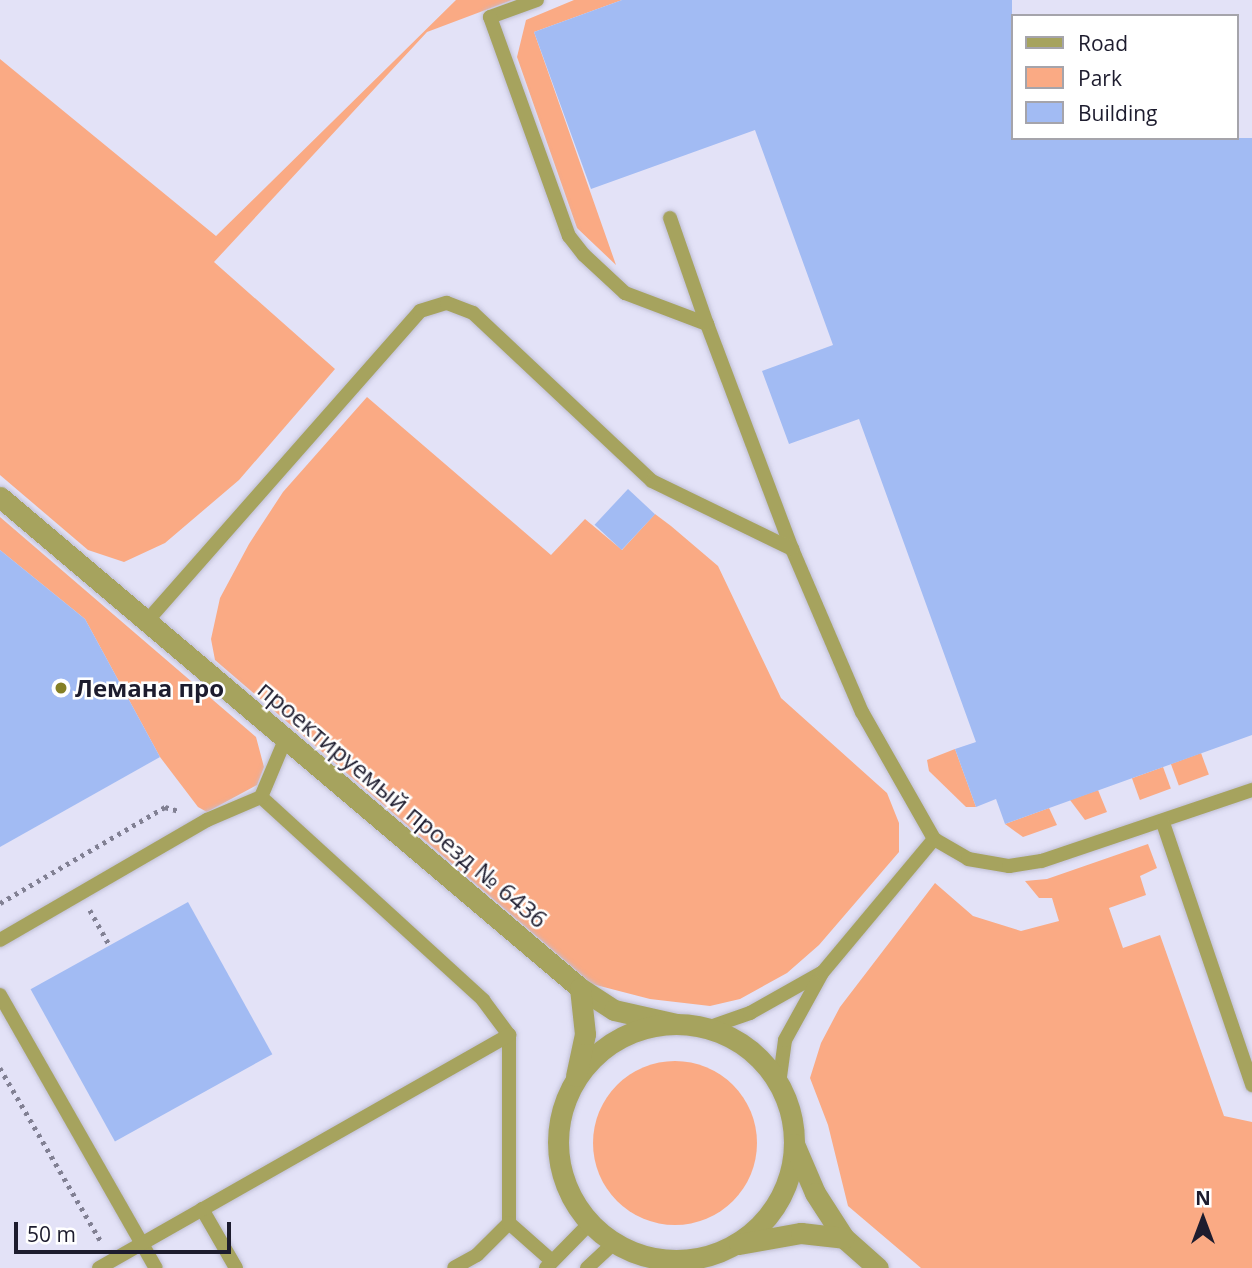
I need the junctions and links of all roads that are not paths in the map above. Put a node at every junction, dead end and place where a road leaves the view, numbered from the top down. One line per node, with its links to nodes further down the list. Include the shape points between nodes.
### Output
1 (537, 0): 3 (lane, via 490,17 569,236 625,293)
2 (670, 218): 3 (lane)
3 (707, 324): 5 (lane)
4 (0, 497): 6 (street, проектируемый проезд № 6436)
5 (792, 549): 6 (lane, via 652,481 473,313 447,303 420,311); 11 (lane, via 862,712)
6 (147, 621): 7 (street, проектируемый проезд № 6436)
7 (285, 740): 9 (lane); 14 (street, проектируемый проезд № 6436)
8 (1252, 790): 10 (lane)
9 (261, 797): 12 (lane, via 207,820); 18 (lane, via 483,1000)
10 (1163, 822): 11 (lane, via 1042,861 1009,866 968,859); 21 (lane)
11 (934, 839): 13 (lane)
12 (0, 940)
13 (822, 973): 17 (lane, via 750,1013); 20 (lane, via 785,1040)
14 (580, 988): 16 (street, проектируемый проезд № 6436, via 614,1010); 19 (street, via 585,1034)
15 (0, 995): 28 (lane)
16 (676, 1024): 17 (street); 19 (street, via 646,1028 618,1039 594,1056)
17 (707, 1028): 20 (street, via 735,1040 760,1059)
18 (509, 1035): 23 (lane); 24 (lane)
19 (575, 1080): 25 (street, via 562,1108 558,1149 571,1198)
20 (779, 1084): 22 (street, via 790,1113)
21 (1252, 1085)
22 (794, 1144): 26 (street, via 815,1193); 29 (street, via 789,1174 777,1203 758,1227)
23 (202, 1209): 28 (lane); 33 (lane)
24 (509, 1223): 31 (lane); 34 (lane, via 477,1255)
25 (590, 1223): 27 (street); 31 (lane)
26 (844, 1238): 29 (street, via 801,1233); 36 (street)
27 (614, 1243): 29 (street, via 642,1256 673,1260 704,1257); 35 (lane)
28 (142, 1244): 30 (lane); 32 (lane)
29 (733, 1246)
30 (105, 1264)
31 (549, 1265)
32 (156, 1268)
33 (236, 1268)
34 (454, 1268)
35 (587, 1268)
36 (878, 1268)

